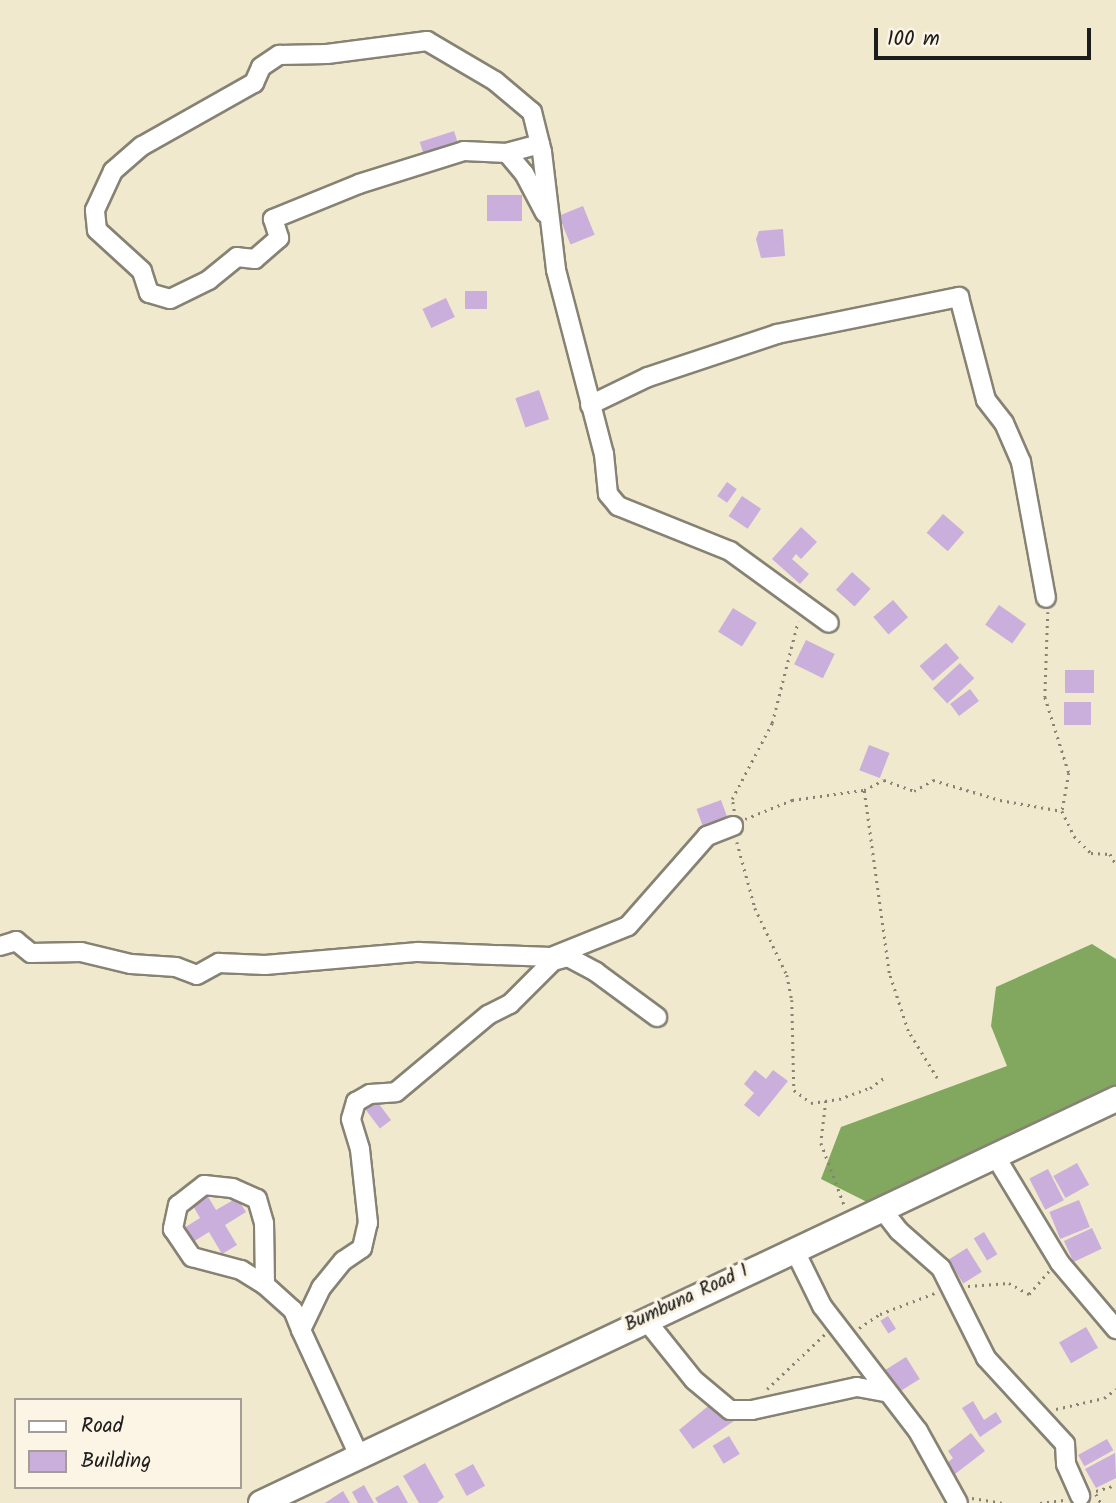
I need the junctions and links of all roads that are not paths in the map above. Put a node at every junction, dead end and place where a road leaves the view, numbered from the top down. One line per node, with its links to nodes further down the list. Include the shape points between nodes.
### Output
1 (540, 144): 2 (street); 2 (street, via 532,112 513,94 427,41 279,55 261,67 254,83 142,146 113,171 95,210 96,230 142,271 149,293 170,299 209,280 237,257 255,259 279,238 273,219 359,184 464,151); 3 (street)
2 (508, 153): 3 (street, via 534,190 538,207)
3 (550, 217): 4 (street, via 556,270)
4 (590, 405): 5 (street, via 648,377 754,340 959,297 986,400 1004,423 1021,462); 6 (street, via 604,454 608,494 618,506 730,551)
5 (1046, 598)
6 (829, 623)
7 (733, 827): 9 (street, via 707,836 628,926)
8 (0, 946): 9 (street, via 16,941 31,953 81,952 131,964 176,967 197,975 219,963 265,965 418,952)
9 (559, 957): 10 (street, via 625,990); 18 (street, via 510,1004 488,1015 396,1092 370,1094 356,1102 351,1119 360,1149 368,1223 362,1248 343,1261 321,1288)
10 (657, 1017)
11 (1116, 1099): 12 (main road, Bumbuna Road 1)
12 (994, 1154): 13 (main road, Bumbuna Road 1); 17 (street, via 1060,1263)
13 (881, 1208): 14 (main road, Bumbuna Road 1); 21 (street, via 899,1231 941,1268 986,1358 1065,1444 1066,1464)
14 (794, 1249): 16 (main road, Bumbuna Road 1); 19 (street, via 822,1306)
15 (265, 1285): 15 (street, via 241,1270 192,1256 173,1229 178,1205 204,1185 232,1188 257,1199 264,1223); 18 (street, via 293,1310)
16 (645, 1319): 19 (street, via 694,1380 730,1410 752,1410 856,1387); 20 (main road, Bumbuna Road 1)
17 (1116, 1329)
18 (300, 1330): 20 (street, via 357,1451)
19 (887, 1392): 22 (street, via 918,1431)
20 (348, 1460): 23 (main road, Bumbuna Road 1)
21 (1087, 1494)
22 (952, 1498)
23 (261, 1503)

